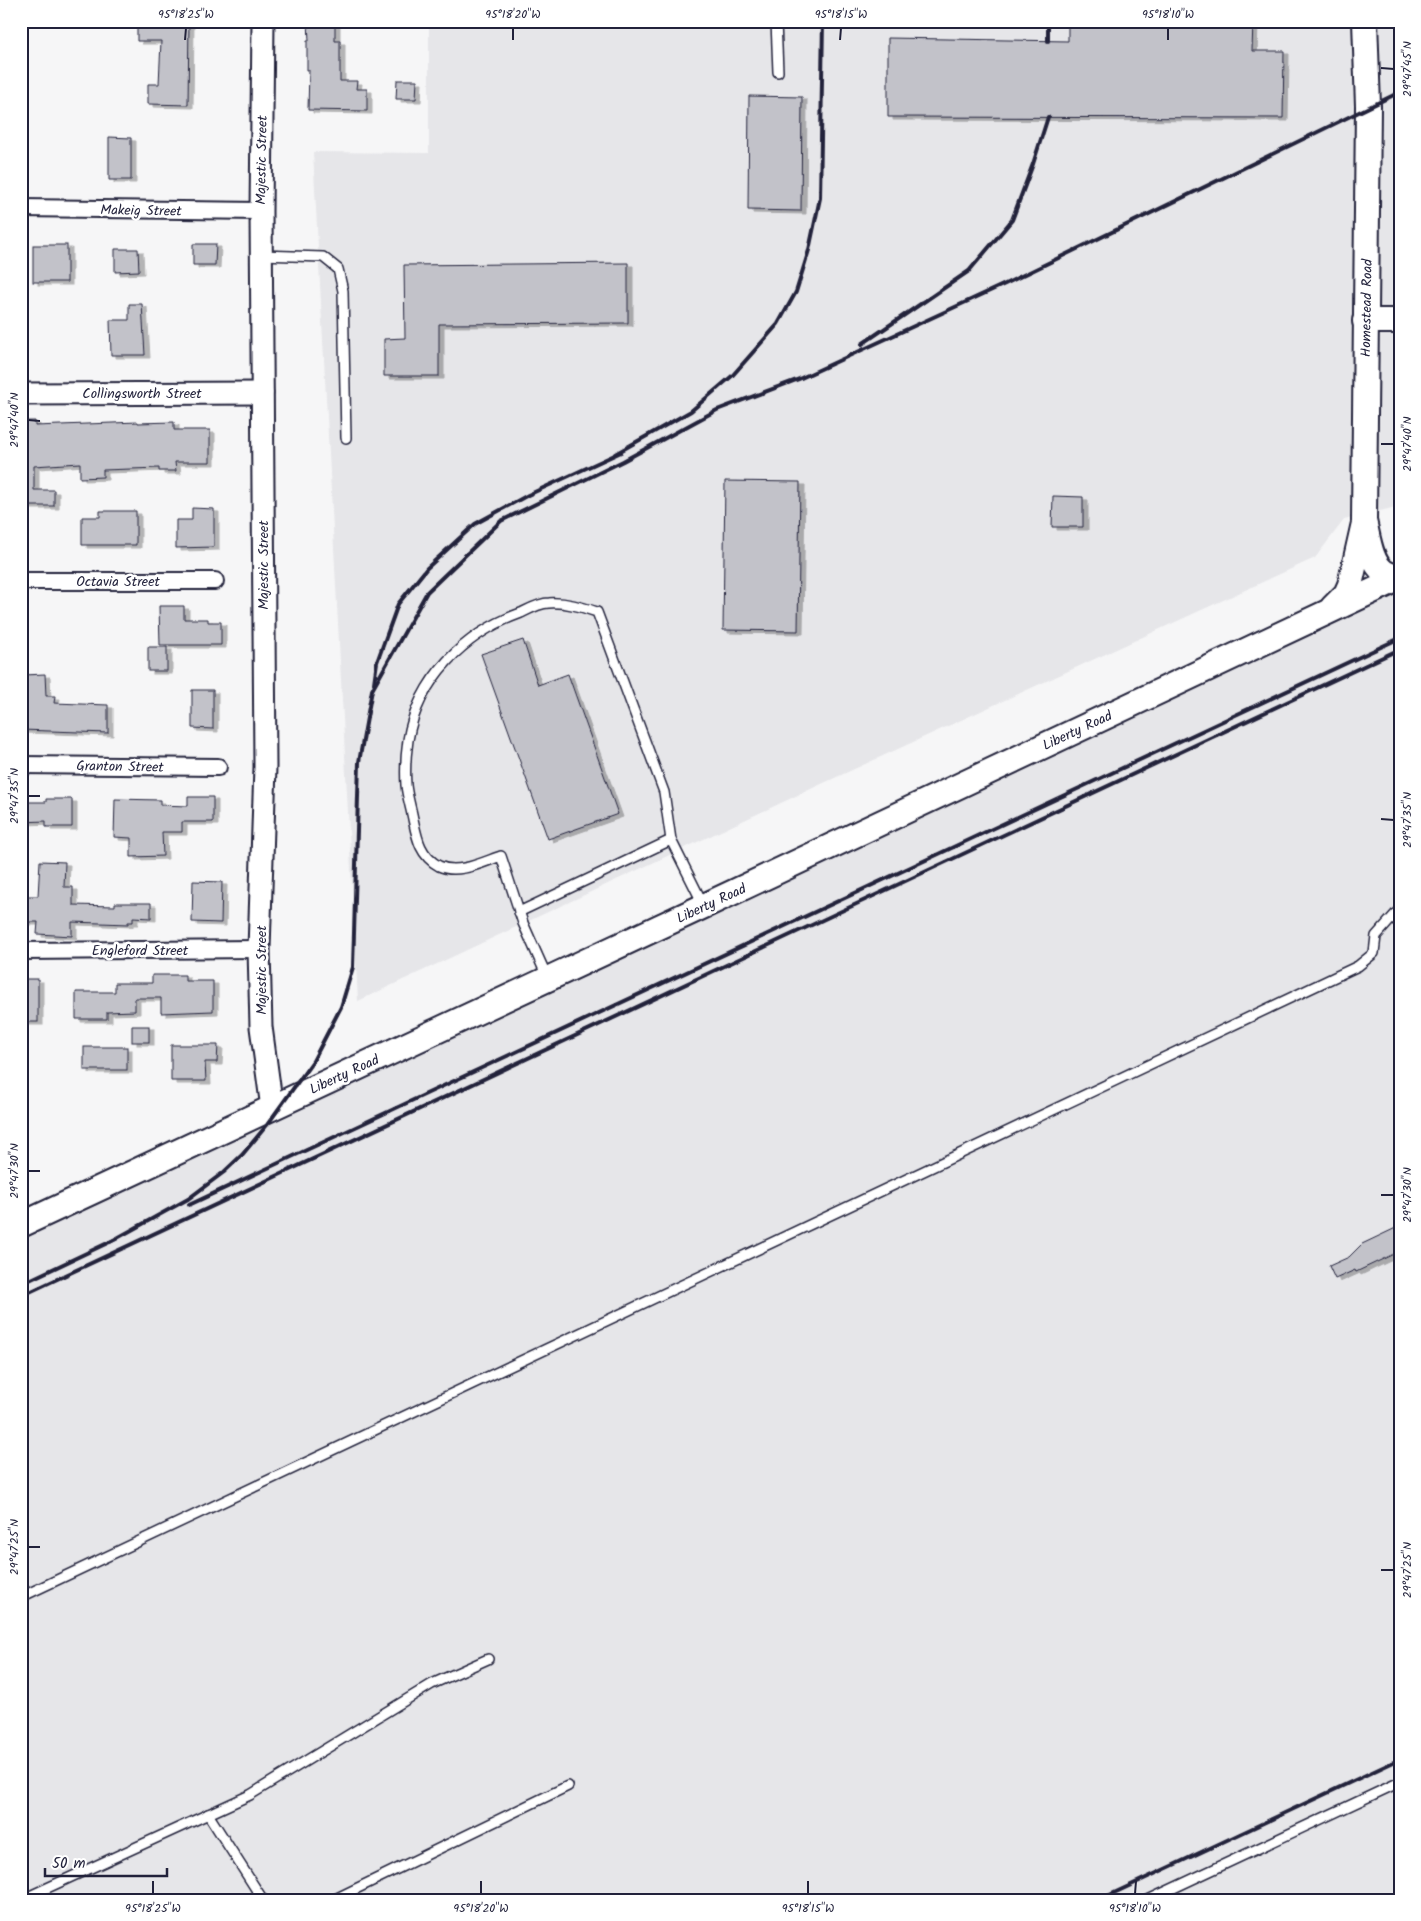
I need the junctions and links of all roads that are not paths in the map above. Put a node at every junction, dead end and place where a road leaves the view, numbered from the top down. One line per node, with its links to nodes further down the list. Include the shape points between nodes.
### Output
1 (263, 21): 6 (street, Majestic Street)
2 (776, 21): 4 (lane)
3 (1365, 21): 9 (main road, Homestead Road, via 1368,106)
4 (778, 72)
5 (21, 208): 6 (street, Makeig Street)
6 (261, 212): 7 (street, Majestic Street)
7 (261, 255): 10 (street, Majestic Street); 12 (lane, via 323,257 338,269 343,291)
8 (1400, 320): 9 (main road)
9 (1365, 321): 13 (main road, Homestead Road)
10 (262, 393): 11 (street, Collingsworth Street); 24 (street, Majestic Street, via 265,767)
11 (21, 394)
12 (346, 438)
13 (1364, 521): 14 (main road, Homestead Road, via 1378,566); 17 (main road, via 1350,585)
14 (1399, 578): 17 (main road, Liberty Road)
15 (21, 581): 16 (street, Octavia Street)
16 (216, 581)
17 (1330, 610): 21 (main road, Liberty Road)
18 (21, 765): 19 (street, Granton Street)
19 (218, 767)
20 (671, 840): 21 (lane); 23 (lane); 23 (lane, via 664,792 597,612 574,605 548,603 499,621 466,642 427,686 408,740 406,786 418,840 426,857 441,867 458,870 501,856)
21 (704, 906): 26 (main road, Liberty Road)
22 (1400, 909): 29 (lane, via 1376,936 1370,958 1349,971)
23 (519, 912): 26 (lane)
24 (259, 949): 25 (street, Engleford Street); 27 (street, Majestic Street, via 261,1027)
25 (21, 951)
26 (548, 979): 27 (main road, Liberty Road)
27 (272, 1108): 28 (main road, Liberty Road)
28 (21, 1225)
29 (21, 1597)
30 (488, 1659): 33 (lane, via 432,1684 250,1795)
31 (1400, 1782): 37 (lane)
32 (568, 1786): 36 (lane)
33 (208, 1814): 34 (lane); 35 (lane)
34 (21, 1900)
35 (263, 1900)
36 (333, 1900)
37 (1148, 1900)

